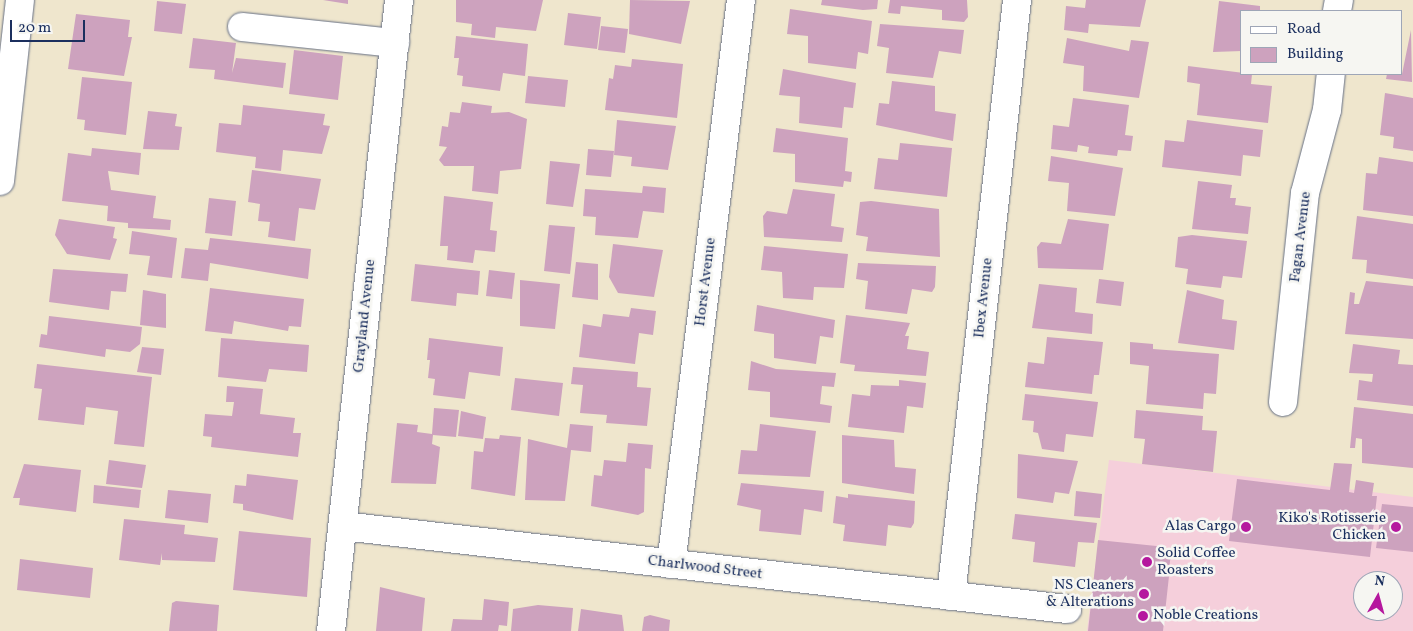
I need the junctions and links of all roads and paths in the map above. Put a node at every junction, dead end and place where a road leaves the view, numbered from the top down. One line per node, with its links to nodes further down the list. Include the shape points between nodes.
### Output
1 (20, 0): 8 (street)
2 (399, 0): 6 (street, Grayland Avenue)
3 (741, 0): 11 (street, Horst Avenue)
4 (1017, 0): 12 (street, Ibex Avenue)
5 (242, 27): 6 (street)
6 (395, 43): 10 (street, Grayland Avenue)
7 (1331, 75): 9 (street, Fagan Avenue, via 1327,110 1305,193)
8 (0, 182)
9 (1283, 402)
10 (343, 526): 11 (street, Charlwood Street); 14 (street, Grayland Avenue)
11 (671, 564): 12 (street, Charlwood Street)
12 (951, 596): 13 (street, Charlwood Street)
13 (1067, 609)
14 (331, 631)

